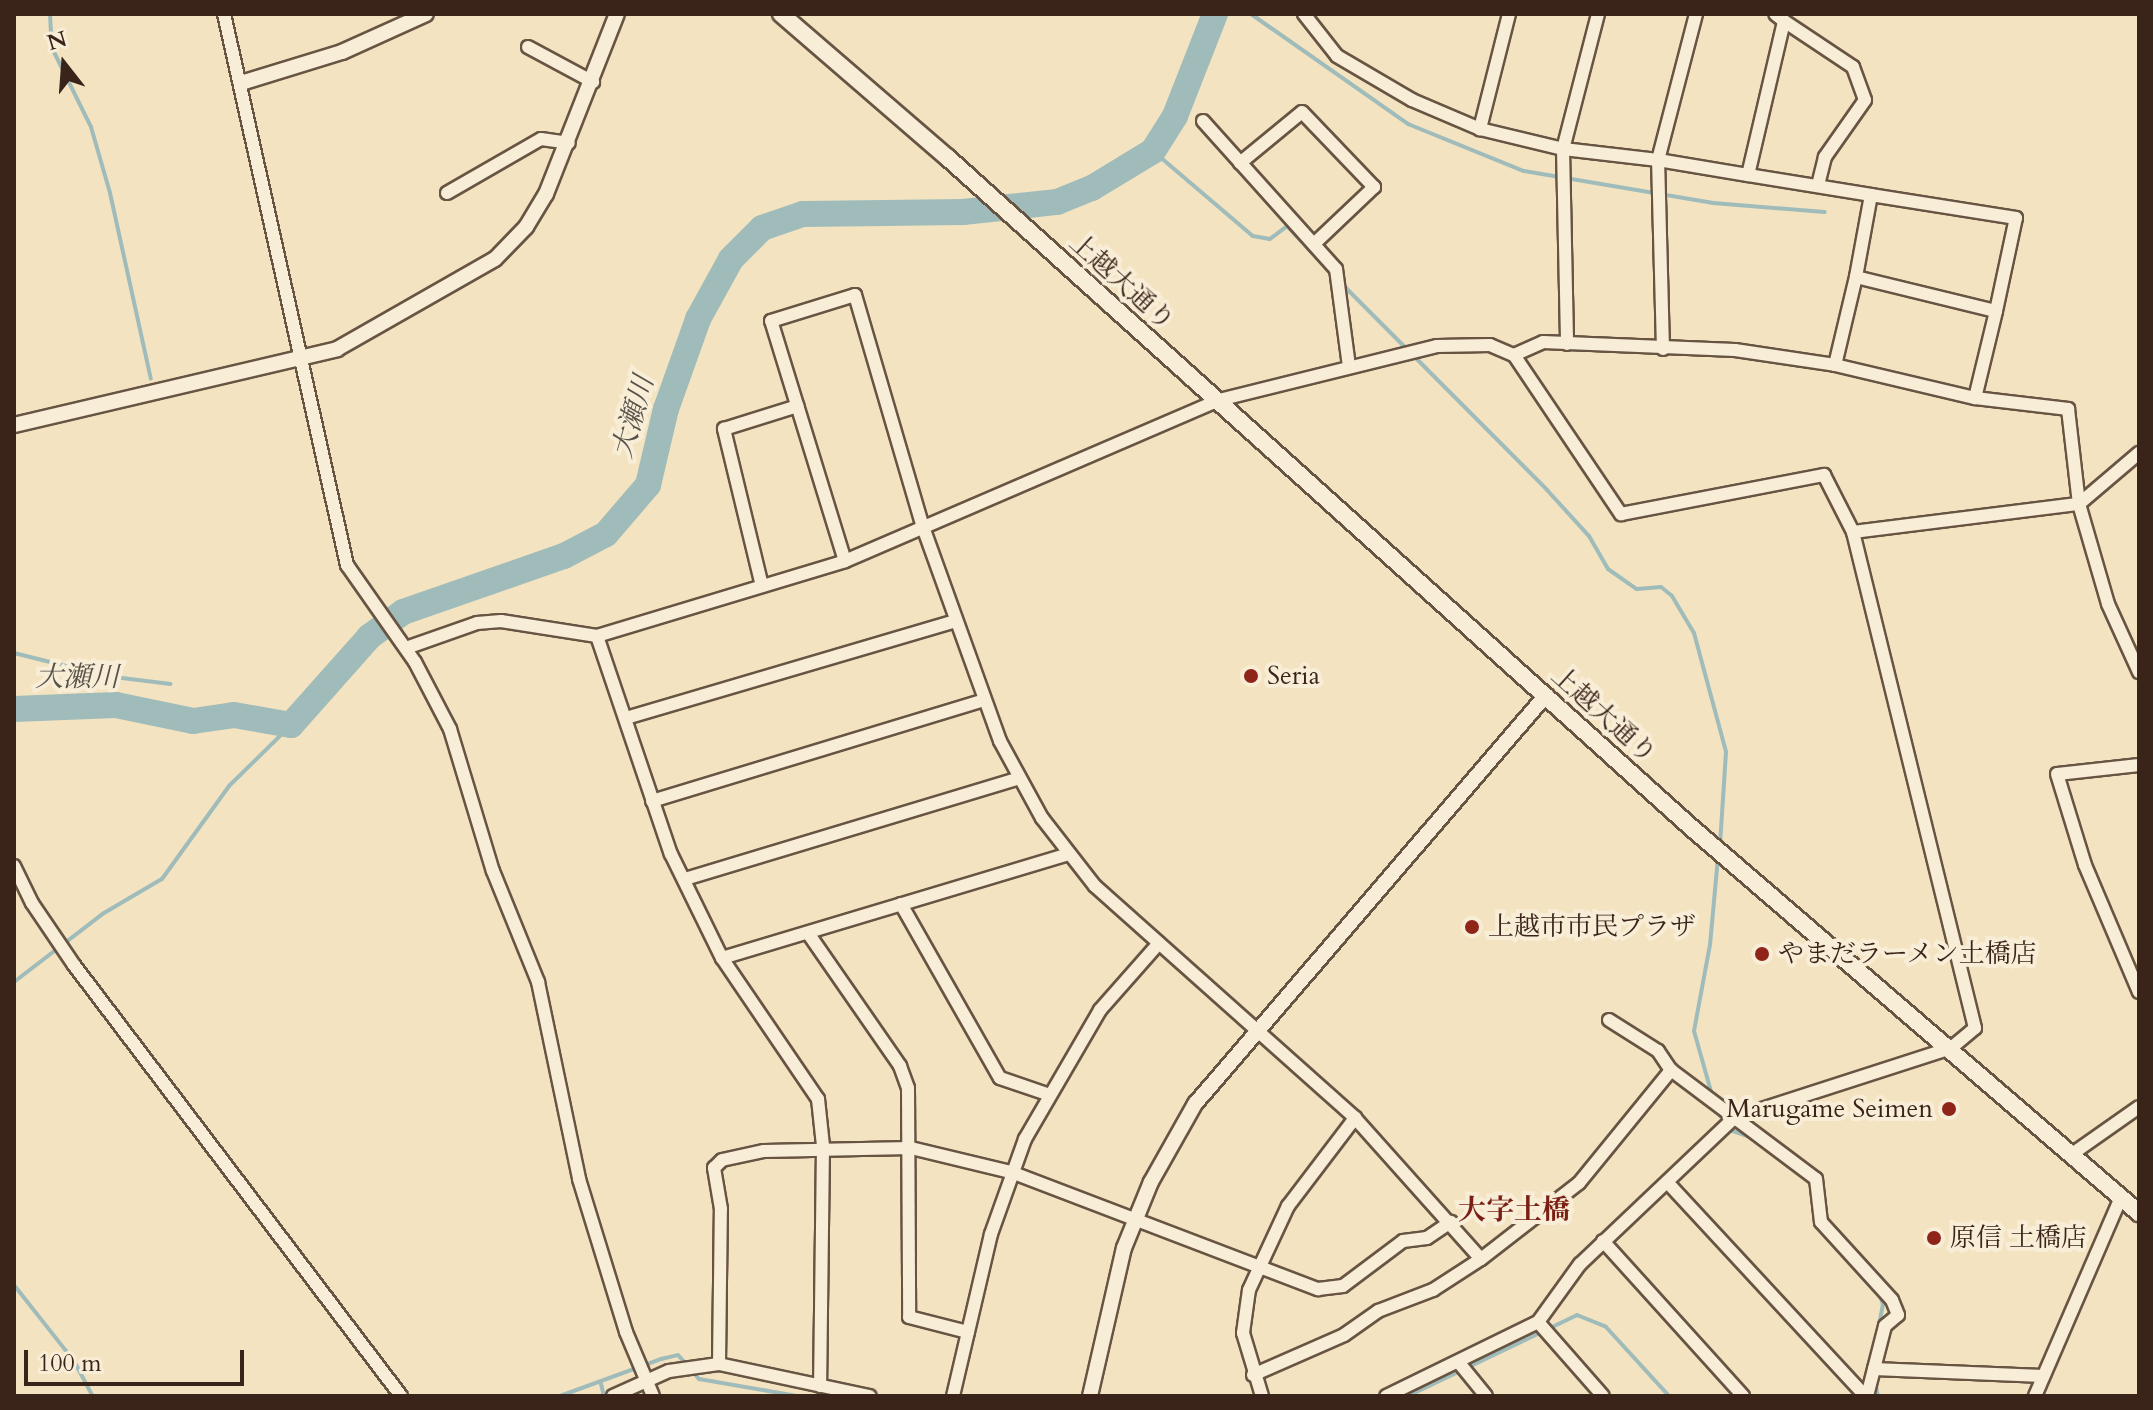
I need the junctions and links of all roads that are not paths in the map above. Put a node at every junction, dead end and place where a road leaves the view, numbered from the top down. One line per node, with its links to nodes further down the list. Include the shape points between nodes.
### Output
1 (224, 14): 12 (street)
2 (426, 14): 12 (street, via 342,52)
3 (617, 14): 11 (street)
4 (781, 14): 33 (main road, 上越大通り)
5 (1304, 14): 14 (street, via 1337,56 1412,100)
6 (1509, 14): 14 (street)
7 (1598, 14): 16 (street)
8 (1696, 14): 17 (street)
9 (1780, 18): 19 (street); 20 (street, via 1853,67 1865,100 1825,157)
10 (528, 47): 11 (street)
11 (593, 82): 15 (street)
12 (241, 83): 29 (street)
13 (1203, 121): 18 (street)
14 (1480, 129): 16 (street)
15 (569, 143): 21 (street, via 541,139); 29 (street, via 526,227 495,259 374,330)
16 (1563, 149): 17 (street); 26 (street)
17 (1658, 160): 19 (street); 27 (street)
18 (1240, 163): 23 (street); 23 (street, via 1302,112 1374,187)
19 (1748, 175): 20 (street)
20 (1818, 185): 22 (street)
21 (447, 193)
22 (1871, 195): 24 (street); 25 (street, via 2016,218)
23 (1314, 244): 31 (street, via 1336,269)
24 (1856, 277): 25 (street); 30 (street)
25 (1996, 311): 32 (street)
26 (1567, 344): 27 (street); 28 (street, via 1531,343)
27 (1663, 349): 30 (street, via 1735,350)
28 (1514, 355): 31 (street, via 1490,345 1437,346); 39 (street, via 1621,514 1824,475)
29 (300, 360): 35 (street); 44 (street, via 347,565)
30 (1835, 365): 32 (street)
31 (1349, 367): 33 (street)
32 (1975, 398): 37 (street, via 2068,409)
33 (1219, 400): 38 (street); 46 (main road, 上越大通り)
34 (798, 406): 38 (street, via 771,321 855,295); 40 (street); 41 (street, via 724,429)
35 (14, 425)
36 (2139, 454): 37 (street)
37 (2079, 504): 39 (street); 45 (street, via 2108,604)
38 (923, 527): 40 (street); 42 (street)
39 (1853, 532): 62 (street, via 1975,1028)
40 (845, 561): 41 (street)
41 (762, 586): 43 (street)
42 (956, 621): 47 (street); 48 (street)
43 (597, 636): 44 (street, via 501,621 477,623); 48 (street)
44 (406, 648): 87 (street, via 450,729 493,871 538,982 579,1179)
45 (2139, 672)
46 (1546, 695): 61 (street); 62 (main road, 上越大通り, via 1693,829)
47 (984, 700): 50 (street); 51 (street)
48 (626, 718): 51 (street)
49 (2139, 765): 59 (street, via 2057,774 2085,865)
50 (1019, 778): 52 (street); 54 (street)
51 (652, 801): 54 (street)
52 (1069, 854): 55 (street); 57 (street, via 1095,886)
53 (14, 866): 90 (street, via 74,965)
54 (685, 879): 58 (street)
55 (901, 904): 56 (street); 64 (street, via 1000,1078)
56 (808, 933): 58 (street); 69 (street, via 900,1066 908,1088)
57 (1159, 943): 61 (street); 64 (street, via 1100,1010)
58 (722, 958): 68 (street, via 818,1099)
59 (2139, 992)
60 (1609, 1020): 63 (street, via 1658,1051)
61 (1259, 1029): 66 (street); 75 (street, via 1195,1104)
62 (1951, 1048): 67 (street); 70 (main road, 上越大通り)
63 (1671, 1070): 67 (street); 78 (street, via 1579,1183)
64 (1047, 1094): 71 (street)
65 (2139, 1107): 70 (street)
66 (1355, 1118): 76 (street); 79 (street, via 1288,1206)
67 (1734, 1118): 72 (street); 84 (street, via 1816,1179 1821,1222 1892,1300 1898,1315 1885,1326)
68 (823, 1146): 69 (street); 82 (street, via 764,1151 716,1163 721,1209); 88 (street)
69 (911, 1148): 71 (street); 81 (street, via 909,1317)
70 (2075, 1152): 73 (main road, 上越大通り)
71 (1011, 1172): 75 (street); 81 (street)
72 (1668, 1183): 77 (street); 101 (street)
73 (2121, 1197): 74 (main road, 上越大通り); 86 (street)
74 (2139, 1213)
75 (1135, 1220): 79 (street); 95 (street, via 1113,1284)
76 (1451, 1222): 78 (street); 79 (street, via 1427,1238 1403,1241 1332,1290)
77 (1603, 1241): 80 (street); 100 (street)
78 (1481, 1259): 85 (street, via 1433,1290 1378,1311 1344,1335)
79 (1259, 1267): 85 (street, via 1249,1290 1243,1333)
80 (1538, 1322): 83 (street); 99 (street)
81 (968, 1332): 94 (street)
82 (719, 1364): 87 (street, via 693,1365); 88 (street)
83 (1460, 1364): 97 (street); 98 (street)
84 (1874, 1369): 86 (street); 101 (street)
85 (1253, 1375): 96 (street)
86 (2043, 1376): 102 (street)
87 (645, 1380): 91 (street); 92 (street)
88 (820, 1386): 89 (street)
89 (853, 1394): 93 (street)
90 (401, 1396)
91 (613, 1396)
92 (653, 1396)
93 (870, 1396)
94 (953, 1396)
95 (1090, 1396)
96 (1262, 1396)
97 (1386, 1396)
98 (1486, 1396)
99 (1603, 1396)
100 (1743, 1396)
101 (1866, 1396)
102 (2035, 1396)

